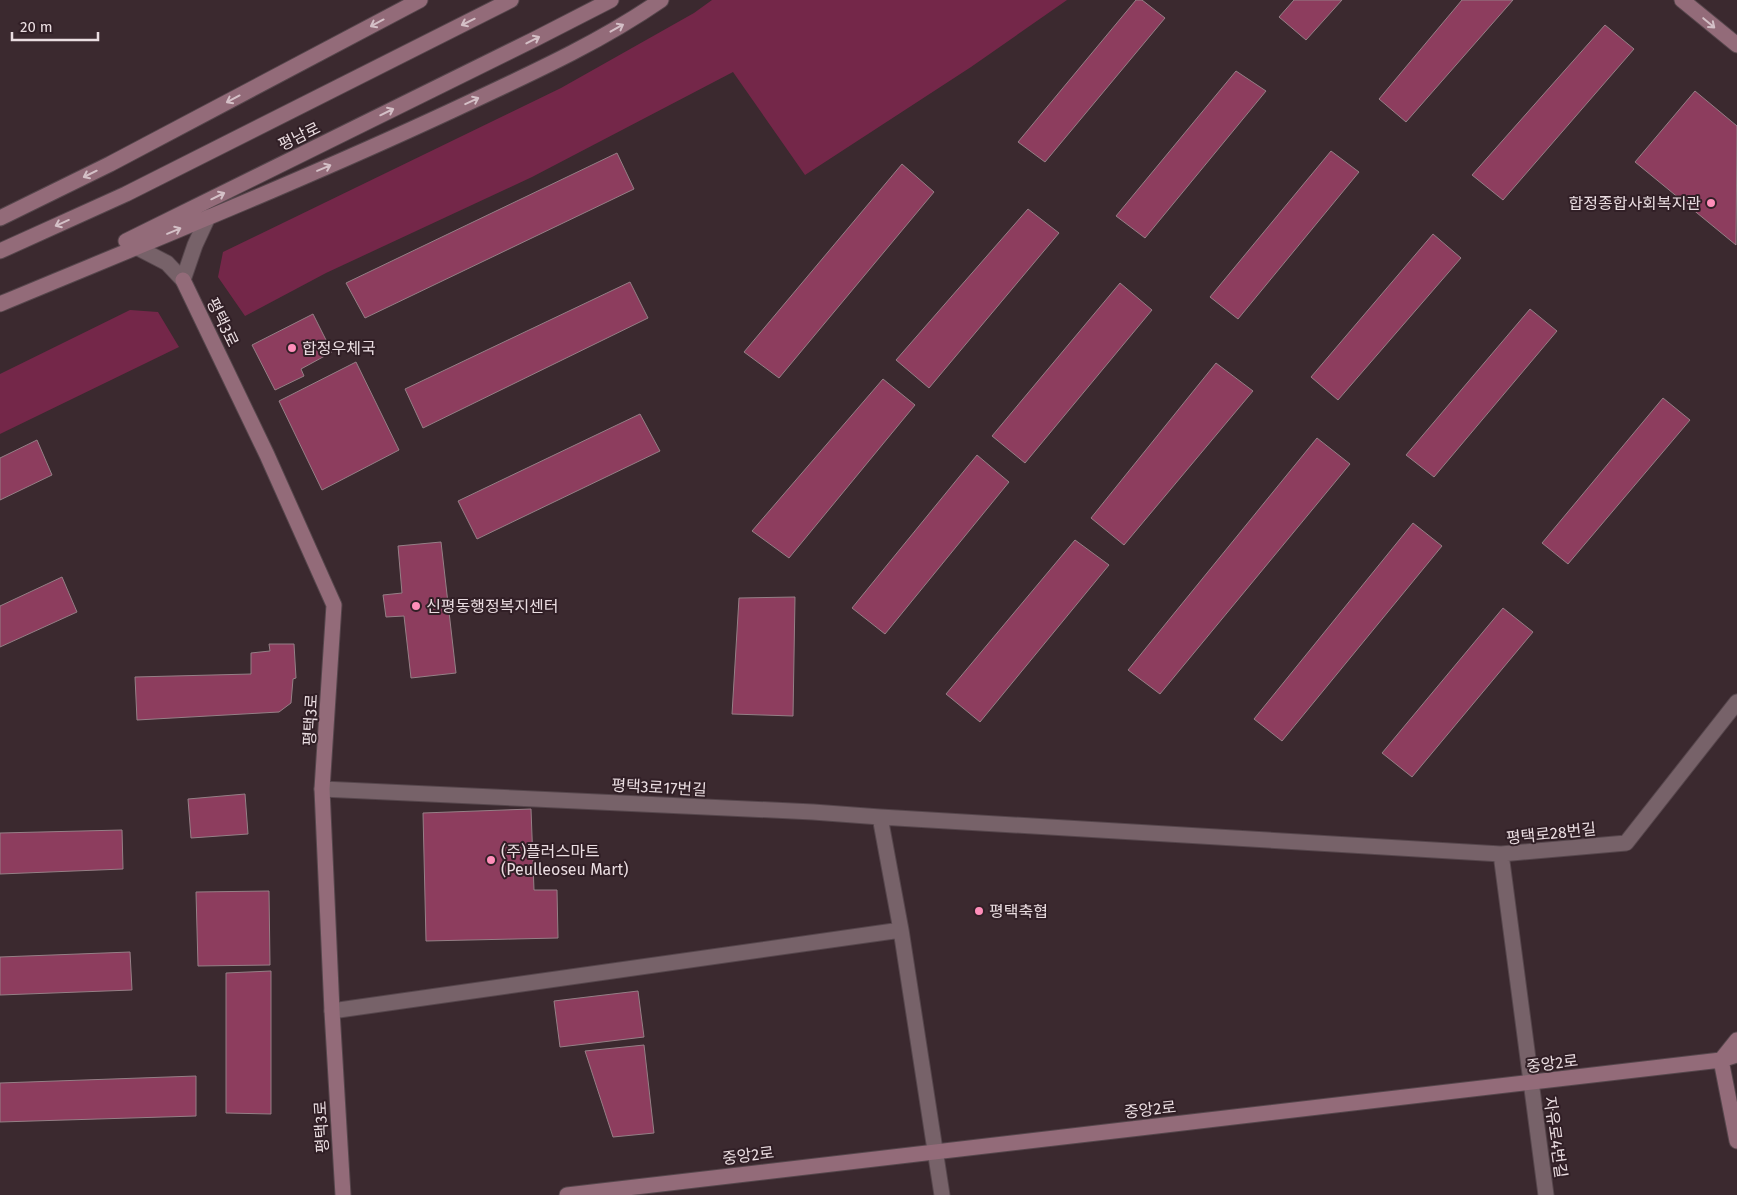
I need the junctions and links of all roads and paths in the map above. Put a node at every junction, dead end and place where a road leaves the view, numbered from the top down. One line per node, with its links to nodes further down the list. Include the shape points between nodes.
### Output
1 (420, 0): 8 (main road, one-way to 8, via 110,164)
2 (511, 0): 10 (main road, 평남로, one-way to 10, via 126,194)
3 (611, 0): 12 (main road, 평남로, one-way to 3, via 120,244)
4 (661, 0): 7 (main road, one-way to 4, via 392,138 557,61)
5 (1682, 0): 6 (main road, one-way to 6)
6 (1737, 46)
7 (208, 217): 9 (main road, one-way to 7); 11 (street)
8 (0, 218)
9 (136, 247): 11 (street, via 167,263); 13 (main road)
10 (0, 251)
11 (183, 280): 15 (main road, 평택3로, via 334,605)
12 (0, 299)
13 (0, 304)
14 (1737, 702): 17 (street, 평택로28번길, via 1626,843)
15 (322, 789): 16 (street, 평택3로17번길); 19 (main road, 평택3로)
16 (880, 817): 17 (street, 평택3로17번길); 18 (street)
17 (1501, 854): 23 (street, 평택로28번길)
18 (901, 930): 19 (street); 25 (street)
19 (332, 1011): 26 (main road, 평택3로)
20 (1737, 1040): 22 (main road)
21 (1737, 1055): 22 (main road, 중앙2로)
22 (1721, 1060): 23 (main road, 중앙2로); 24 (main road)
23 (1531, 1084): 25 (main road, 중앙2로); 29 (street, 자유로4번길)
24 (1737, 1141)
25 (936, 1150): 27 (main road, 중앙2로); 28 (street)
26 (343, 1195)
27 (567, 1195)
28 (942, 1195)
29 (1546, 1195)

